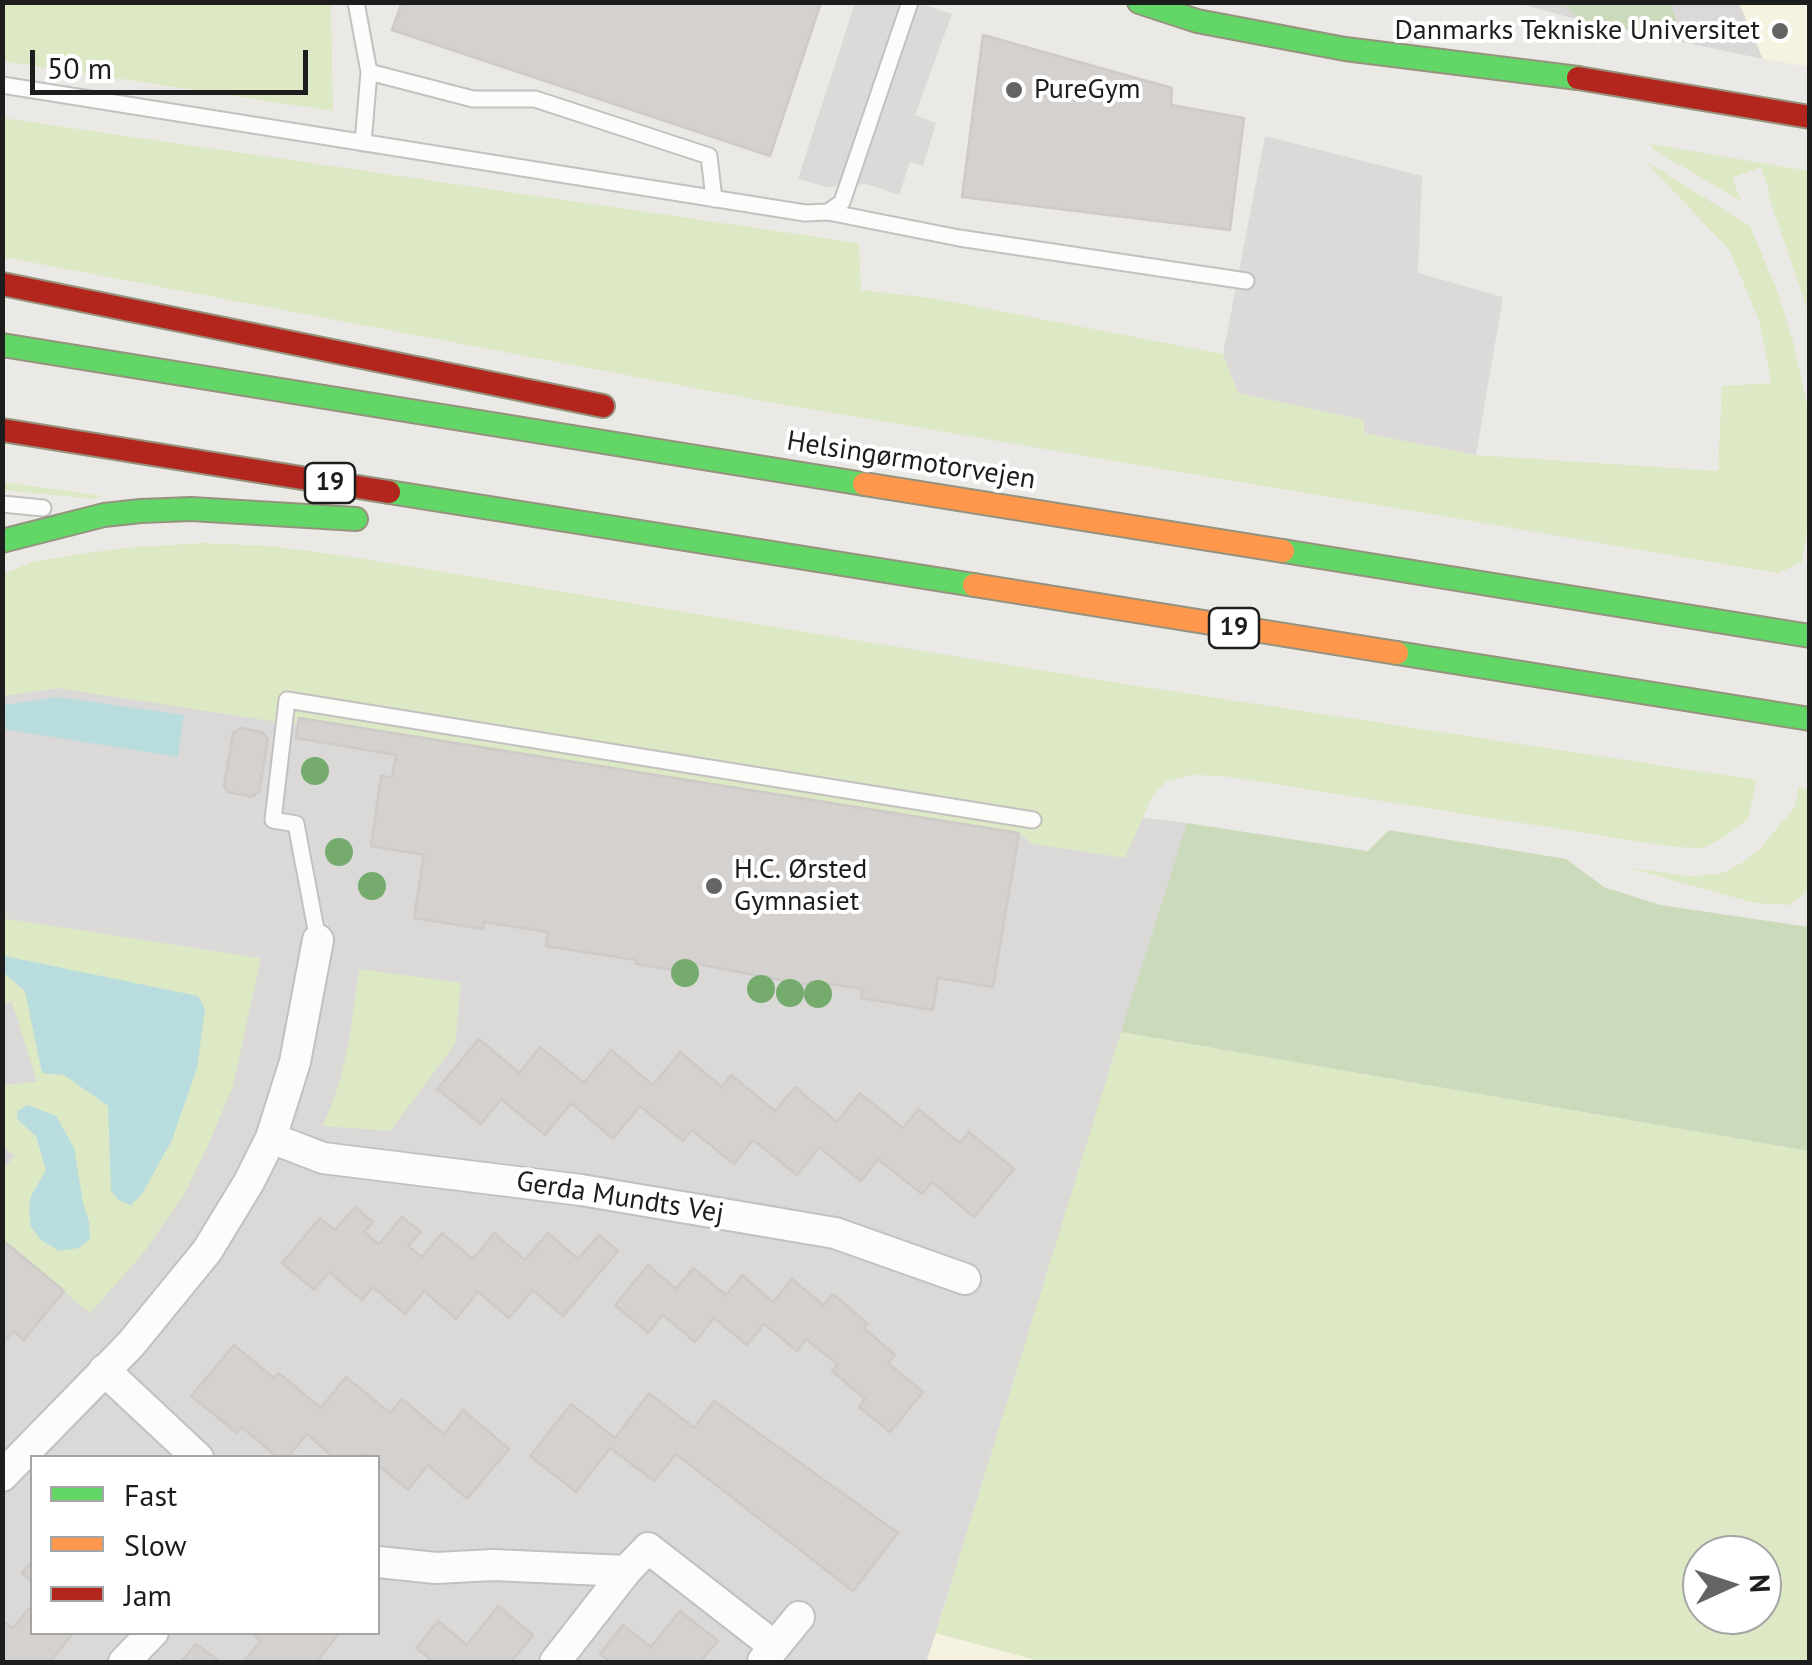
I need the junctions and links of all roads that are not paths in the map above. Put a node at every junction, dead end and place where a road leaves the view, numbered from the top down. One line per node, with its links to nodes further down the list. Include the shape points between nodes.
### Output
1 (356, 2): 4 (lane)
2 (910, 2): 9 (lane, via 842,202)
3 (1138, 2): 6 (main road, via 1197,22 1346,49 1559,75)
4 (368, 72): 7 (lane); 8 (lane, via 473,99 535,99 709,156)
5 (2, 85): 7 (lane)
6 (1810, 117)
7 (363, 142): 8 (lane)
8 (714, 198): 9 (lane)
9 (828, 212): 10 (lane)
10 (1246, 281)
11 (2, 284): 13 (main road)
12 (2, 344): 16 (main road, Helsingørmotorvejen)
13 (628, 412)
14 (2, 430): 21 (main road, 19)
15 (802, 450): 16 (main road)
16 (954, 498): 23 (main road, Helsingørmotorvejen)
17 (2, 504): 18 (lane)
18 (104, 515): 19 (main road, via 191,510); 22 (main road)
19 (386, 520)
20 (444, 524): 21 (main road)
21 (658, 537): 24 (main road, 19)
22 (2, 540)
23 (1810, 636)
24 (1810, 719)
25 (1033, 820): 26 (lane, via 288,700 273,820 296,824)
26 (318, 940): 27 (street, via 295,1062)
27 (271, 1138): 28 (street, Gerda Mundts Vej, via 323,1158 582,1190 835,1233); 29 (street, via 207,1250)
28 (965, 1279)
29 (104, 1370): 30 (street); 31 (street)
30 (195, 1455)
31 (2, 1476)
32 (380, 1562): 33 (street)
33 (626, 1572): 36 (street, via 648,1548); 38 (street)
34 (799, 1617): 36 (street)
35 (150, 1635): 37 (street)
36 (768, 1654)
37 (124, 1662)
38 (555, 1662)

